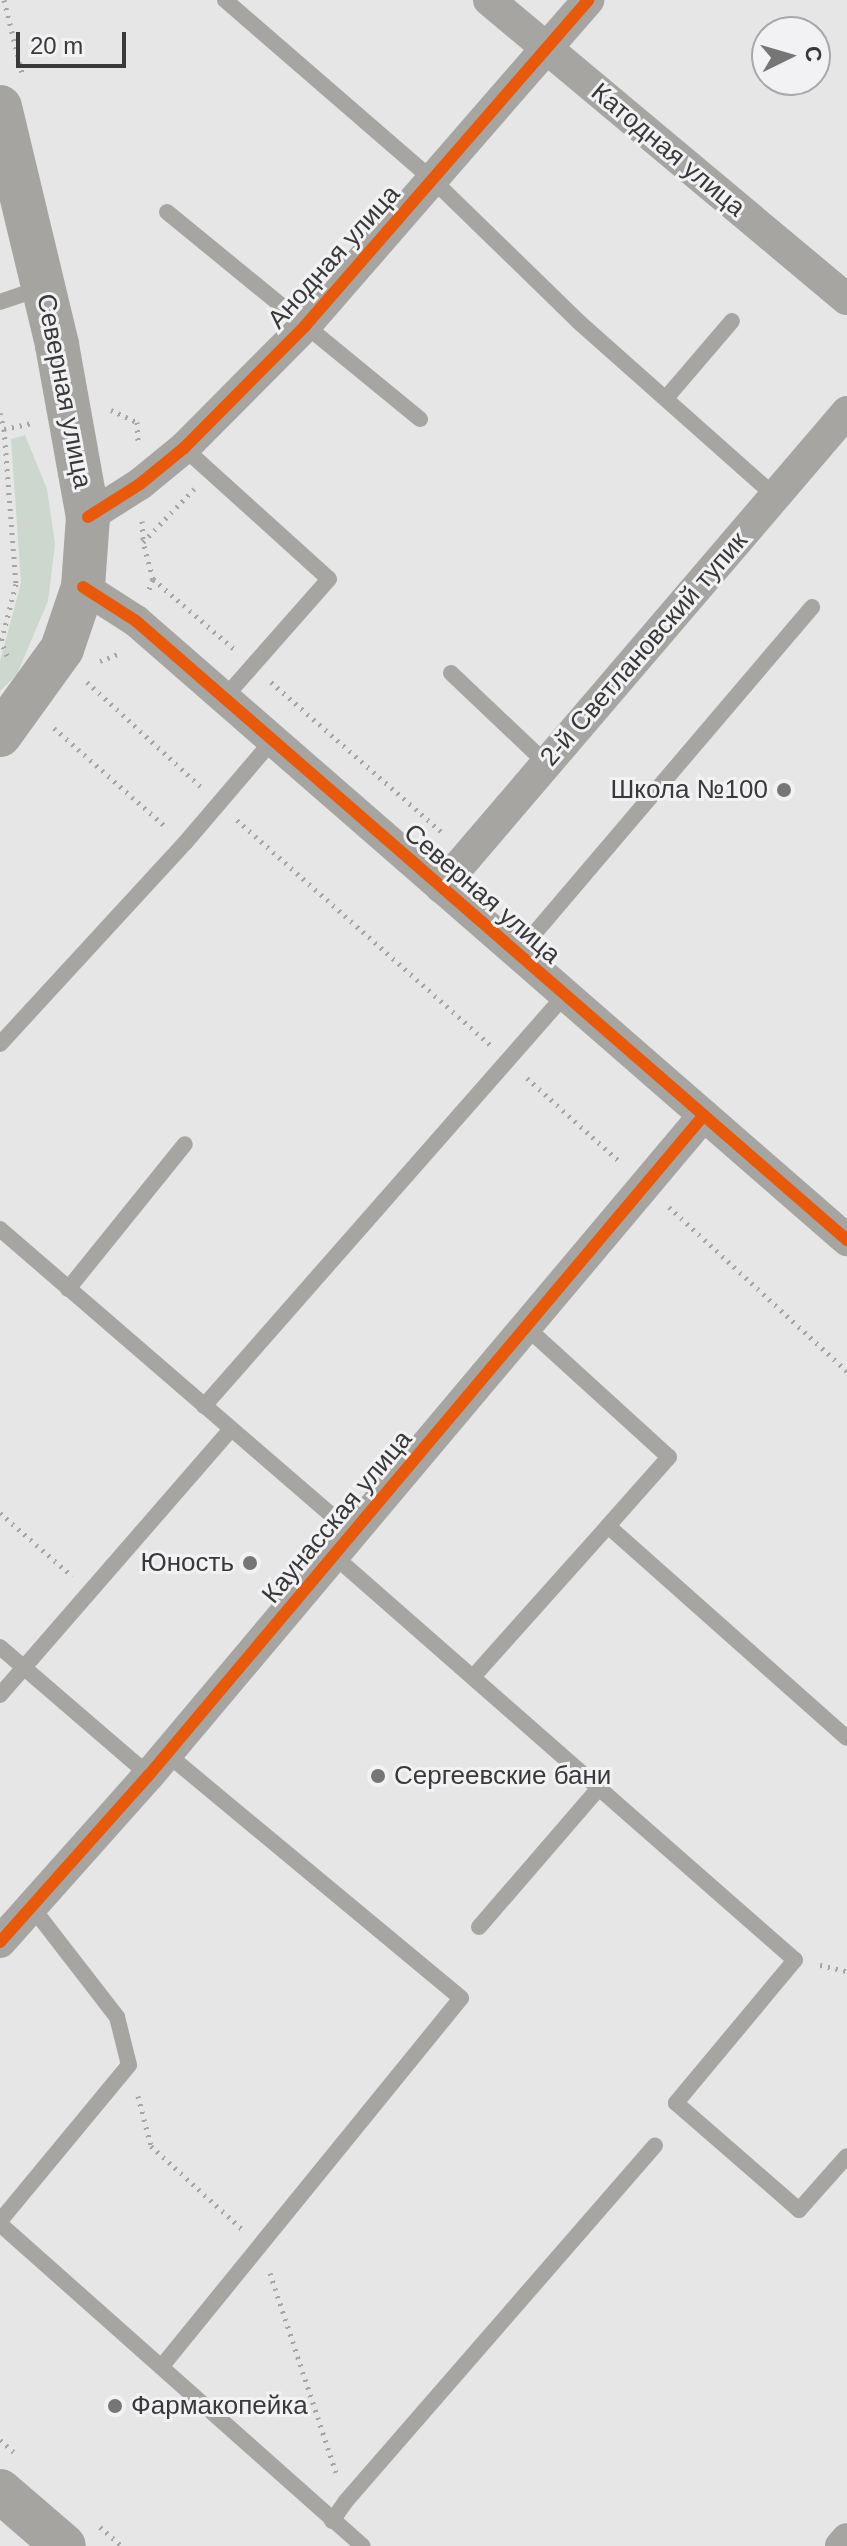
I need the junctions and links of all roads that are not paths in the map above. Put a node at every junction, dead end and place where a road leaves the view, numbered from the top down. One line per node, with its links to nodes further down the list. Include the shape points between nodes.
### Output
1 (225, 0): 6 (lane)
2 (489, 0): 4 (street, Катодная улица)
3 (588, 0): 4 (street, Анодная улица)
4 (545, 49): 6 (street, Анодная улица); 9 (street, Катодная улица)
5 (0, 107): 8 (main road, Северная улица)
6 (433, 180): 12 (street, Анодная улица); 13 (lane, via 580,323)
7 (167, 212): 12 (lane)
8 (43, 287): 10 (lane); 18 (main road, Северная улица)
9 (847, 299)
10 (0, 302)
11 (732, 321): 13 (lane)
12 (305, 326): 15 (lane); 16 (street, Анодная улица)
13 (667, 397): 17 (lane)
14 (847, 412): 17 (street, 2-й Светлановский тупик)
15 (420, 419)
16 (184, 448): 18 (street, Анодная улица); 22 (lane, via 329,579)
17 (776, 497): 25 (street, 2-й Светлановский тупик)
18 (88, 517): 19 (main road, Северная улица)
19 (83, 587): 22 (street, Северная улица, via 136,621); 23 (main road, via 62,649)
20 (812, 607): 27 (lane)
21 (451, 673): 25 (lane)
22 (224, 698): 24 (street, Северная улица)
23 (13, 719)
24 (273, 740): 26 (street, Северная улица); 29 (lane)
25 (546, 763): 26 (street, 2-й Светлановский тупик)
26 (441, 887): 27 (street, Северная улица)
27 (516, 955): 28 (street, Северная улица)
28 (565, 995): 30 (street, Северная улица); 36 (lane)
29 (0, 1044)
30 (704, 1115): 33 (street, Северная улица); 35 (street, Каунасская улица)
31 (185, 1144): 34 (lane)
32 (0, 1229): 34 (lane)
33 (847, 1240)
34 (68, 1289): 36 (lane)
35 (526, 1327): 38 (lane, via 669,1457); 39 (street, Каунасская улица)
36 (204, 1406): 37 (lane)
37 (231, 1429): 39 (lane); 41 (lane)
38 (608, 1526): 42 (lane); 44 (lane)
39 (343, 1544): 42 (lane); 45 (street, Каунасская улица)
40 (0, 1647): 41 (lane)
41 (24, 1668): 43 (lane); 45 (lane)
42 (473, 1677): 46 (lane)
43 (0, 1695)
44 (847, 1738)
45 (158, 1764): 47 (street, Каунасская улица); 53 (lane, via 461,1998)
46 (599, 1788): 48 (lane); 51 (lane, via 795,1960 676,2103 799,2210)
47 (32, 1907): 49 (street, Каунасская улица); 52 (lane, via 117,2017 129,2065)
48 (479, 1927)
49 (0, 1942)
50 (655, 2145): 55 (lane)
51 (847, 2156)
52 (0, 2223): 53 (lane)
53 (162, 2366): 55 (lane)
54 (0, 2491): 57 (main road)
55 (332, 2521): 58 (lane)
56 (847, 2539): 59 (street)
57 (64, 2546)
58 (363, 2546)
59 (841, 2546)

